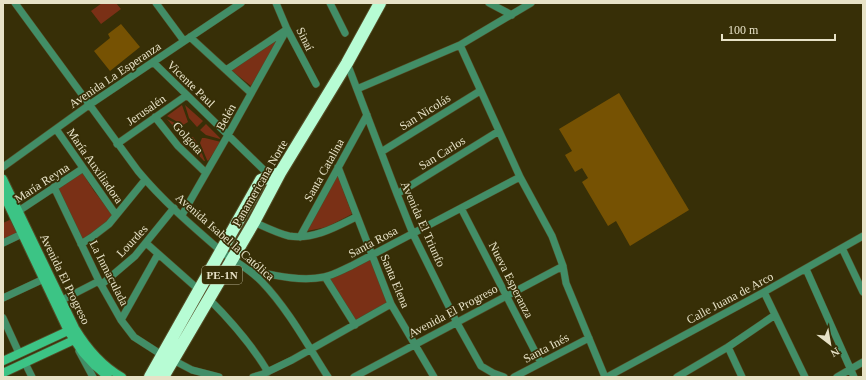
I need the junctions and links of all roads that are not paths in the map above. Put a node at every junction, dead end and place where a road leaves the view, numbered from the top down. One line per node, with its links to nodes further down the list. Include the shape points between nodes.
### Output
1 (15, 3): 23 (street, Avenida Isabel la Católica)
2 (156, 3): 13 (street)
3 (276, 3): 10 (street, Sinaí)
4 (330, 3): 11 (street)
5 (380, 3): 16 (highway, Panamericana Norte / PE-1N)
6 (489, 3): 9 (street)
7 (531, 3): 9 (street)
8 (239, 4): 12 (street, Avenida La Esperanza)
9 (512, 15): 14 (street)
10 (287, 29): 17 (street); 18 (street, Sinaí); 21 (street, Belén)
11 (345, 33)
12 (190, 37): 13 (street, Avenida La Esperanza); 17 (street)
13 (184, 41): 15 (street, Avenida La Esperanza)
14 (460, 46): 19 (street); 20 (street)
15 (153, 62): 22 (street, Vicente Paul); 23 (street, Avenida La Esperanza)
16 (347, 63): 19 (street, Avenida El Triunfo); 35 (highway, Panamericana Norte / PE-1N)
17 (226, 70): 21 (street)
18 (316, 84)
19 (357, 89): 24 (street, Avenida El Triunfo)
20 (480, 91): 27 (street); 30 (street, San Nicolás)
21 (251, 93): 28 (street, Belén)
22 (187, 95): 25 (street, Jerusalén); 28 (street, Vicente Paul)
23 (90, 105): 26 (street, Avenida La Esperanza); 29 (street, Avenida Isabel la Católica)
24 (367, 115): 30 (street, Avenida El Triunfo); 32 (street, Santa Catalina)
25 (155, 117): 29 (street, Jerusalén); 34 (street, Golgota, via 178,146)
26 (56, 129): 31 (street, Avenida La Esperanza); 33 (street, María Auxiliadora)
27 (499, 131): 37 (street); 42 (street, San Carlos)
28 (228, 135): 34 (street, Belén); 36 (street, Vicente Paul)
29 (117, 144): 39 (street, Avenida Isabel la Católica)
30 (381, 152): 42 (street, Avenida El Triunfo)
31 (3, 166)
32 (338, 167): 48 (street, Santa Elena); 53 (street, Santa Catalina)
33 (82, 169): 40 (street, María Reyna); 46 (street, María Auxiliadora)
34 (206, 173): 47 (street, Belén)
35 (280, 173): 36 (highway); 49 (highway, Panamericana Norte / PE-1N)
36 (263, 176): 58 (highway, Panamericana Norte / PE-1N)
37 (520, 177): 44 (street, Santa Rosa); 62 (street, via 552,236)
38 (3, 179): 45 (main road, Avenida El Progreso)
39 (146, 180): 43 (street, Avenida Isabel la Católica); 46 (street)
40 (54, 187): 45 (street, María Reyna); 56 (street, La Inmaculada)
41 (3, 194): 45 (main road, Avenida El Progreso)
42 (396, 194): 51 (street, Avenida El Triunfo)
43 (174, 208): 47 (street, Avenida Isabel la Católica); 55 (street, Lourdes)
44 (462, 208): 51 (street, Santa Rosa); 71 (street, Nueva Esperanza)
45 (16, 213): 50 (main road, Avenida El Progreso)
46 (116, 215): 56 (street)
47 (182, 215): 58 (street, Avenida Isabel la Católica)
48 (356, 216): 53 (street, via 324,232); 60 (street, Santa Elena)
49 (254, 222): 53 (street, via 275,231); 61 (highway, Panamericana Norte / PE-1N)
50 (25, 232): 54 (street); 65 (main road, Avenida El Progreso)
51 (413, 234): 60 (street, Santa Rosa); 79 (street, Avenida El Triunfo)
52 (863, 236): 57 (street, Calle Juana de Arco)
53 (300, 237)
54 (3, 243)
55 (146, 243): 59 (street); 67 (street, Lourdes, via 127,263)
56 (81, 244): 67 (street, La Inmaculada)
57 (842, 248): 63 (street, Calle Juana de Arco); 70 (street)
58 (221, 251): 61 (street, Avenida Isabel la Católica); 68 (highway, Panamericana Norte / PE-1N)
59 (158, 254): 68 (street); 78 (street)
60 (372, 255): 66 (street, Santa Rosa); 75 (street, Santa Elena)
61 (232, 259): 64 (street, Avenida Isabel la Católica); 73 (highway, Panamericana Norte / PE-1N)
62 (562, 266): 71 (street, Avenida El Progreso); 83 (street)
63 (806, 269): 69 (street, Calle Juana de Arco); 93 (street)
64 (249, 270): 66 (street, Santa Rosa, via 293,278); 86 (street, Avenida Isabel la Católica, via 273,295)
65 (47, 277): 72 (street); 74 (main road, Avenida El Progreso); 81 (main road, Avenida El Progreso)
66 (325, 277): 80 (street)
67 (100, 283): 74 (street, Lourdes); 78 (street, La Inmaculada)
68 (199, 290): 88 (highway, Panamericana Norte / PE-1N)
69 (764, 292): 76 (street); 109 (street, Calle Juana de Arco)
70 (863, 292)
71 (507, 296): 79 (street, Avenida El Progreso); 92 (street, Nueva Esperanza)
72 (3, 298)
73 (209, 299): 88 (highway, Panamericana Norte / PE-1N); 94 (street, via 239,330)
74 (62, 300): 81 (main road, Avenida El Progreso)
75 (391, 304): 80 (street); 84 (street, Santa Elena)
76 (775, 315): 85 (street); 112 (street)
77 (3, 318): 87 (street)
78 (121, 320): 88 (street, La Inmaculada, via 134,336)
79 (457, 323): 84 (street, Avenida El Progreso); 107 (street, Avenida El Triunfo, via 481,366)
80 (355, 325): 86 (street)
81 (71, 330): 82 (main road, Avenida El Progreso); 87 (main road)
82 (77, 338): 91 (main road); 97 (street, Avenida El Progreso); 98 (main road, Avenida El Progreso, via 95,366); 99 (main road, Avenida El Progreso, via 105,366)
83 (589, 338): 92 (street, Santa Inés); 109 (street)
84 (415, 344): 105 (street, Avenida El Progreso); 106 (street, Santa Elena)
85 (728, 346): 110 (street); 111 (street)
86 (310, 350): 94 (street); 104 (street, Avenida Isabel la Católica)
87 (19, 353): 89 (main road)
88 (168, 358): 100 (highway, Panamericana Norte / PE-1N); 101 (highway, Panamericana Norte / PE-1N); 102 (street, La Inmaculada, via 192,370)
89 (3, 361)
90 (863, 362): 93 (street)
91 (25, 363): 95 (main road); 96 (street)
92 (541, 363): 108 (street, Santa Inés)
93 (851, 370): 113 (street); 114 (street)
94 (268, 372): 103 (street)
95 (3, 373)
96 (32, 377)
97 (93, 377)
98 (108, 377)
99 (122, 377)
100 (150, 377)
101 (163, 377)
102 (219, 377)
103 (253, 377)
104 (328, 377)
105 (354, 377)
106 (434, 377)
107 (504, 377)
108 (514, 377)
109 (606, 377)
110 (677, 377)
111 (742, 377)
112 (805, 377)
113 (837, 377)
114 (854, 377)

